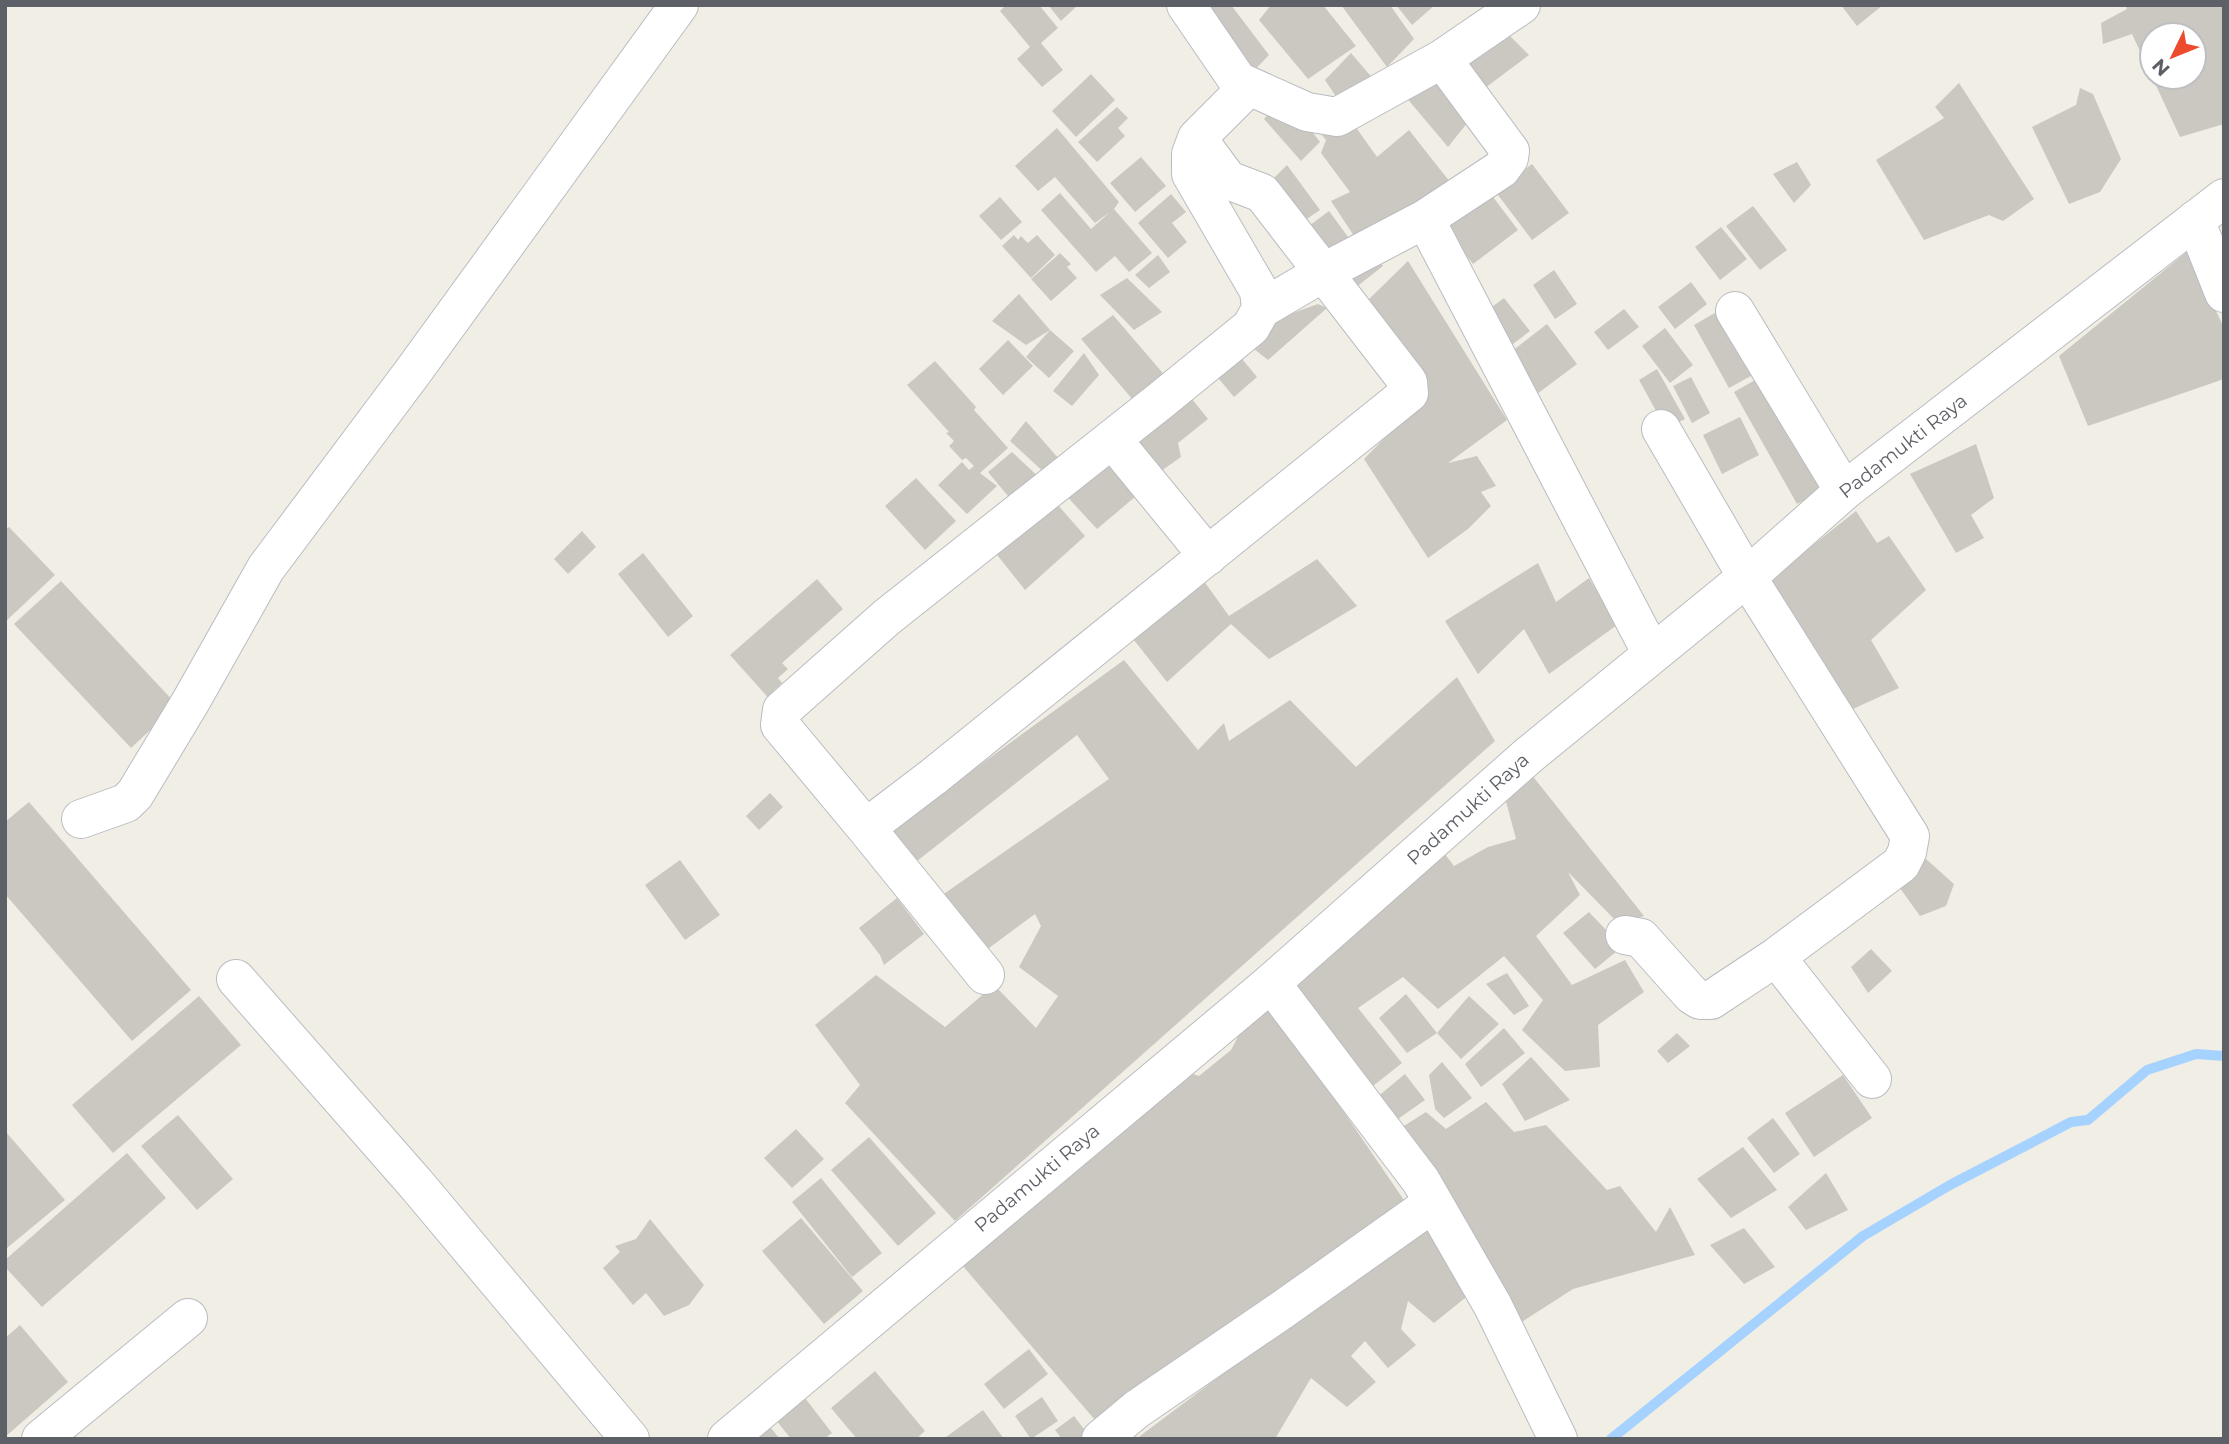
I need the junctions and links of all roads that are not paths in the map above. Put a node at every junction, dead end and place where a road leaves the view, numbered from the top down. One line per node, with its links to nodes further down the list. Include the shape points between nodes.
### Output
1 (679, 5): 19 (street, via 266,568 135,794 126,803)
2 (1186, 5): 5 (street, via 1238,80)
3 (1521, 5): 4 (street)
4 (1442, 59): 5 (street, via 1337,117 1307,112); 8 (street, via 1510,151 1502,169)
5 (1249, 86): 6 (street)
6 (1197, 138): 9 (street, via 1228,180 1262,193); 11 (street, via 1191,174 1259,291)
7 (2209, 209): 10 (street); 15 (street, Padamukti Raya)
8 (1425, 219): 9 (street); 18 (street)
9 (1324, 272): 11 (street); 16 (street, via 1408,382 1409,393)
10 (2224, 293)
11 (1261, 309): 14 (street, via 1251,327)
12 (1735, 311): 15 (street)
13 (1661, 429): 17 (street)
14 (1112, 439): 16 (street); 20 (street, via 887,617 782,710 780,726)
15 (1844, 491): 17 (street, Padamukti Raya)
16 (1208, 556): 20 (street)
17 (1747, 577): 18 (street, Padamukti Raya); 22 (street, via 1910,836 1901,863)
18 (1652, 654): 25 (street, Padamukti Raya, via 1529,755)
19 (81, 819)
20 (866, 828): 23 (street)
21 (1625, 935): 22 (street, via 1641,938 1700,1000 1711,1000)
22 (1776, 957): 26 (street)
23 (985, 975)
24 (236, 979): 30 (street)
25 (1271, 983): 27 (street); 31 (street, Padamukti Raya)
26 (1872, 1079)
27 (1433, 1203): 32 (street, via 1137,1409); 33 (street, via 1493,1306)
28 (188, 1318): 29 (street)
29 (41, 1439)
30 (630, 1439)
31 (727, 1439)
32 (1101, 1439)
33 (1558, 1439)

